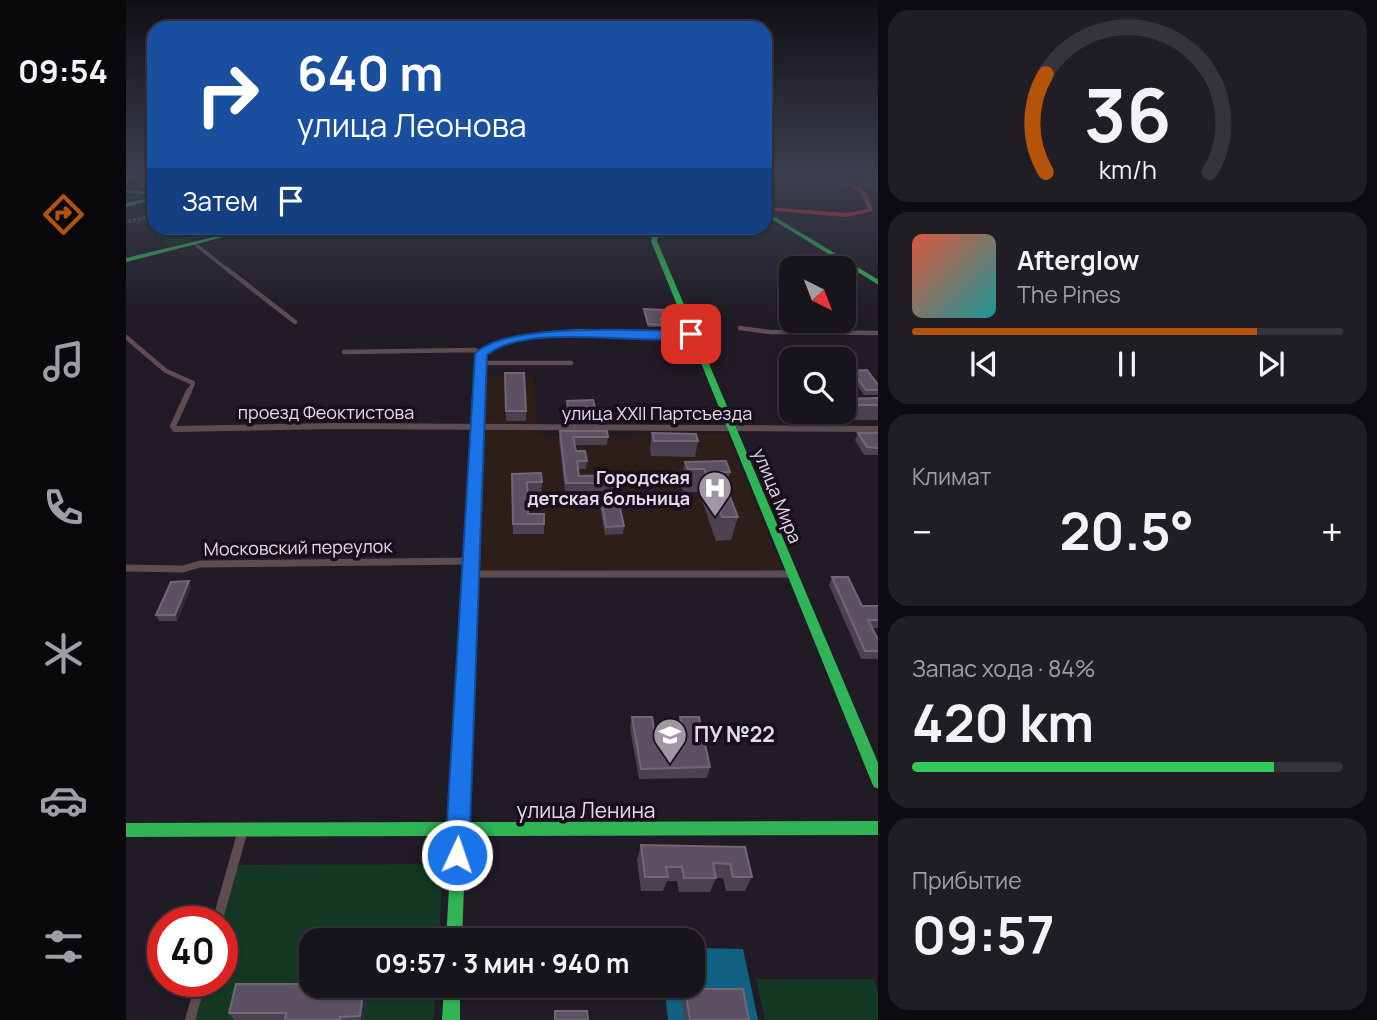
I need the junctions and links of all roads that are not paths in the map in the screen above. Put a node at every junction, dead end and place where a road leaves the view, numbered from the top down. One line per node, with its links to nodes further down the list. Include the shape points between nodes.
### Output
1 (783, 223): 6 (street)
2 (227, 235): 4 (street)
3 (657, 235): 10 (street, улица Мира, via 654,241)
4 (194, 243): 5 (street); 7 (street)
5 (126, 260)
6 (878, 283)
7 (295, 322)
8 (740, 328): 9 (street)
9 (878, 332)
10 (691, 334): 13 (street, via 528,336 493,344); 16 (street, улица Мира)
11 (126, 337): 15 (street, проезд Феоктистова, via 166,371 193,383 174,429)
12 (344, 352): 13 (street, via 475,351)
13 (480, 358): 14 (street); 15 (street)
14 (571, 363)
15 (477, 428): 16 (street, улица XXII Партсъезда); 18 (street)
16 (732, 429): 17 (street, улица XXII Партсъезда); 21 (street, улица Мира)
17 (878, 429)
18 (472, 561): 19 (street, Московский переулок); 20 (street)
19 (126, 568)
20 (471, 574): 21 (street); 26 (street)
21 (792, 574): 22 (street, улица Мира)
22 (878, 783)
23 (878, 828): 26 (street, улица Ленина)
24 (243, 829): 25 (street, улица Ленина); 26 (street, улица Ленина); 27 (street)
25 (126, 830)
26 (458, 830): 28 (street)
27 (221, 906)
28 (454, 928)
29 (197, 997): 31 (street)
30 (452, 998): 32 (street)
31 (190, 1020)
32 (451, 1020)

